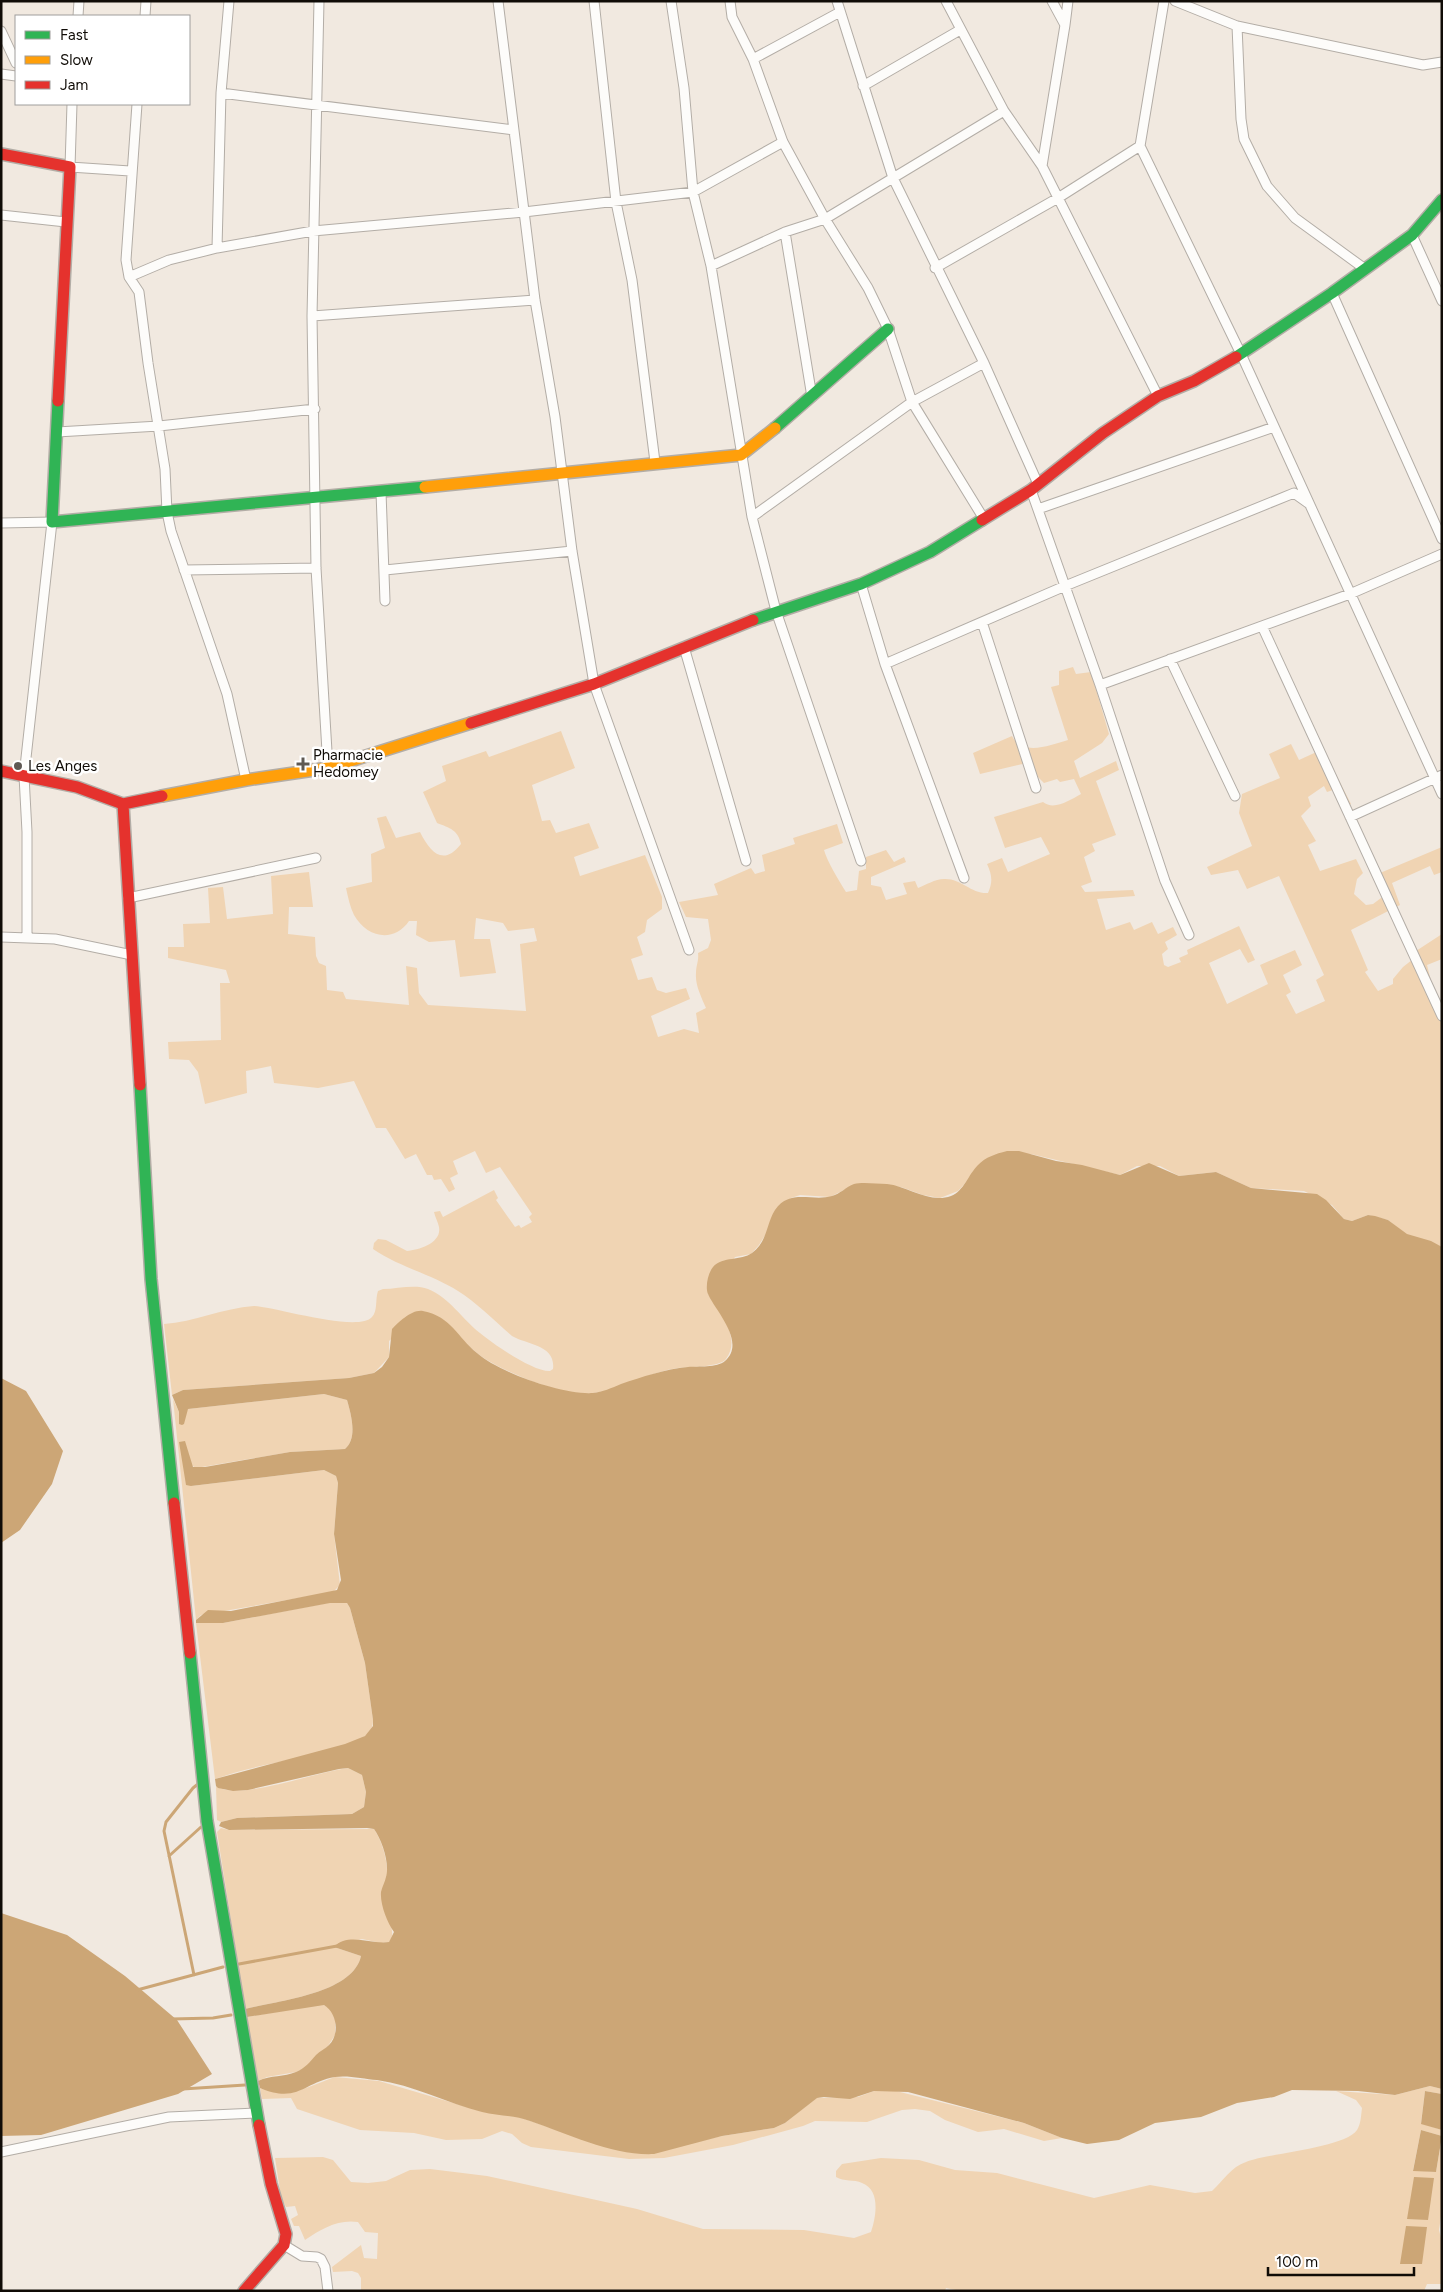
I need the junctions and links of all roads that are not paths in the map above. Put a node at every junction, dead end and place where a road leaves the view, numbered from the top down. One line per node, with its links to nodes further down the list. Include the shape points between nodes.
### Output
1 (78, 1): 16 (street)
2 (146, 1): 17 (street)
3 (229, 1): 28 (street)
4 (319, 1): 31 (street)
5 (498, 1): 33 (street)
6 (594, 1): 44 (street)
7 (671, 1): 41 (street, via 684,88)
8 (730, 1): 22 (street, via 732,17)
9 (837, 1): 15 (street)
10 (946, 1): 20 (street)
11 (1052, 1): 18 (street)
12 (1068, 1): 18 (street)
13 (1164, 1): 35 (street)
14 (1175, 1): 19 (street)
15 (840, 12): 22 (street); 27 (street)
16 (78, 15)
17 (145, 15)
18 (1065, 25): 37 (street)
19 (1238, 26): 24 (street, via 1423,65); 55 (street, via 1244,139 1267,186 1295,218)
20 (960, 30): 27 (street); 32 (street)
21 (1, 31): 23 (street)
22 (753, 60): 34 (street)
23 (15, 61)
24 (1442, 62)
25 (1, 74): 26 (street)
26 (15, 76)
27 (863, 86): 40 (street)
28 (221, 93): 31 (street); 52 (street)
29 (72, 105): 38 (street)
30 (137, 105): 39 (street)
31 (316, 106): 33 (street); 49 (street)
32 (1004, 111): 37 (street); 40 (street)
33 (514, 130): 45 (street)
34 (783, 142): 41 (street); 47 (street)
35 (1140, 146): 42 (street); 62 (street)
36 (1, 154): 38 (street)
37 (1042, 166): 42 (street)
38 (70, 167): 39 (street); 48 (street)
39 (130, 171): 56 (street, via 126,260)
40 (893, 178): 47 (street); 54 (street)
41 (693, 192): 44 (street); 53 (street)
42 (1058, 198): 54 (street); 64 (street)
43 (1442, 200): 51 (street)
44 (616, 202): 45 (street); 72 (street, via 632,280)
45 (524, 212): 49 (street); 58 (street)
46 (1, 215): 48 (street)
47 (824, 219): 50 (street); 61 (street, via 868,288)
48 (66, 222): 70 (street)
49 (312, 231): 52 (street); 60 (street)
50 (785, 232): 53 (street); 65 (street)
51 (1412, 235): 55 (street); 59 (street)
52 (217, 248): 56 (street, via 169,260)
53 (711, 266): 71 (street)
54 (935, 268): 63 (street)
55 (1365, 269): 57 (street)
56 (129, 277): 68 (street, via 139,292)
57 (1332, 293): 62 (street); 84 (street)
58 (535, 300): 60 (street); 73 (street)
59 (1442, 301)
60 (312, 316): 67 (street)
61 (888, 329): 65 (street); 66 (street)
62 (1241, 354): 64 (street, via 1194,381); 69 (street)
63 (984, 363): 66 (street); 74 (street)
64 (1158, 396): 74 (street, via 1103,432)
65 (812, 397): 71 (street)
66 (912, 402): 80 (street); 81 (street)
67 (314, 409): 68 (street); 76 (street)
68 (159, 426): 70 (street); 79 (street)
69 (1274, 427): 77 (street); 78 (street)
70 (57, 432): 82 (street)
71 (741, 455): 72 (street); 80 (street)
72 (655, 462): 73 (street)
73 (563, 472): 75 (street); 85 (street)
74 (1035, 487): 78 (street); 81 (street)
75 (381, 492): 76 (street); 89 (street)
76 (315, 498): 79 (street); 87 (street)
77 (1309, 504): 91 (street, via 1294,493); 92 (street)
78 (1038, 509): 91 (street)
79 (167, 512): 82 (street); 88 (street)
80 (752, 517): 94 (street)
81 (984, 519): 90 (street, via 930,552)
82 (52, 522): 83 (street); 104 (street)
83 (1, 523)
84 (1442, 539)
85 (572, 551): 89 (street); 100 (street)
86 (1442, 554): 92 (street)
87 (316, 568): 88 (street); 102 (street)
88 (184, 570): 106 (street, via 227,694)
89 (385, 570): 93 (street)
90 (860, 584): 94 (street); 99 (street)
91 (1065, 586): 95 (street); 101 (street)
92 (1350, 594): 96 (street); 105 (street)
93 (385, 601)
94 (776, 611): 97 (street); 114 (street)
95 (982, 622): 99 (street); 107 (street)
96 (1262, 626): 98 (street); 111 (street)
97 (684, 647): 100 (street); 113 (street)
98 (1170, 660): 101 (street); 109 (street)
99 (885, 664): 115 (street)
100 (594, 684): 102 (street); 120 (street)
101 (1100, 685): 117 (street, via 1165,880)
102 (328, 768): 106 (street)
103 (1, 771): 104 (street)
104 (24, 776): 110 (street, via 77,787); 118 (street)
105 (1438, 777): 108 (street); 111 (street)
106 (246, 780): 110 (street)
107 (1036, 788)
108 (1442, 794)
109 (1235, 796)
110 (123, 804): 116 (street)
111 (1350, 817): 122 (street)
112 (316, 858): 116 (street)
113 (746, 861)
114 (861, 861)
115 (964, 878)
116 (128, 898): 121 (street)
117 (1189, 935)
118 (27, 937): 119 (street); 121 (street, via 55,939)
119 (1, 938)
120 (689, 950)
121 (132, 955): 123 (street, via 154,1308 207,1821)
122 (1442, 1016)
123 (256, 2113): 124 (street, via 169,2117); 125 (street, via 271,2184 283,2219)
124 (1, 2152)
125 (284, 2245): 126 (street); 127 (street, via 302,2256 321,2259)
126 (244, 2291)
127 (328, 2291)

